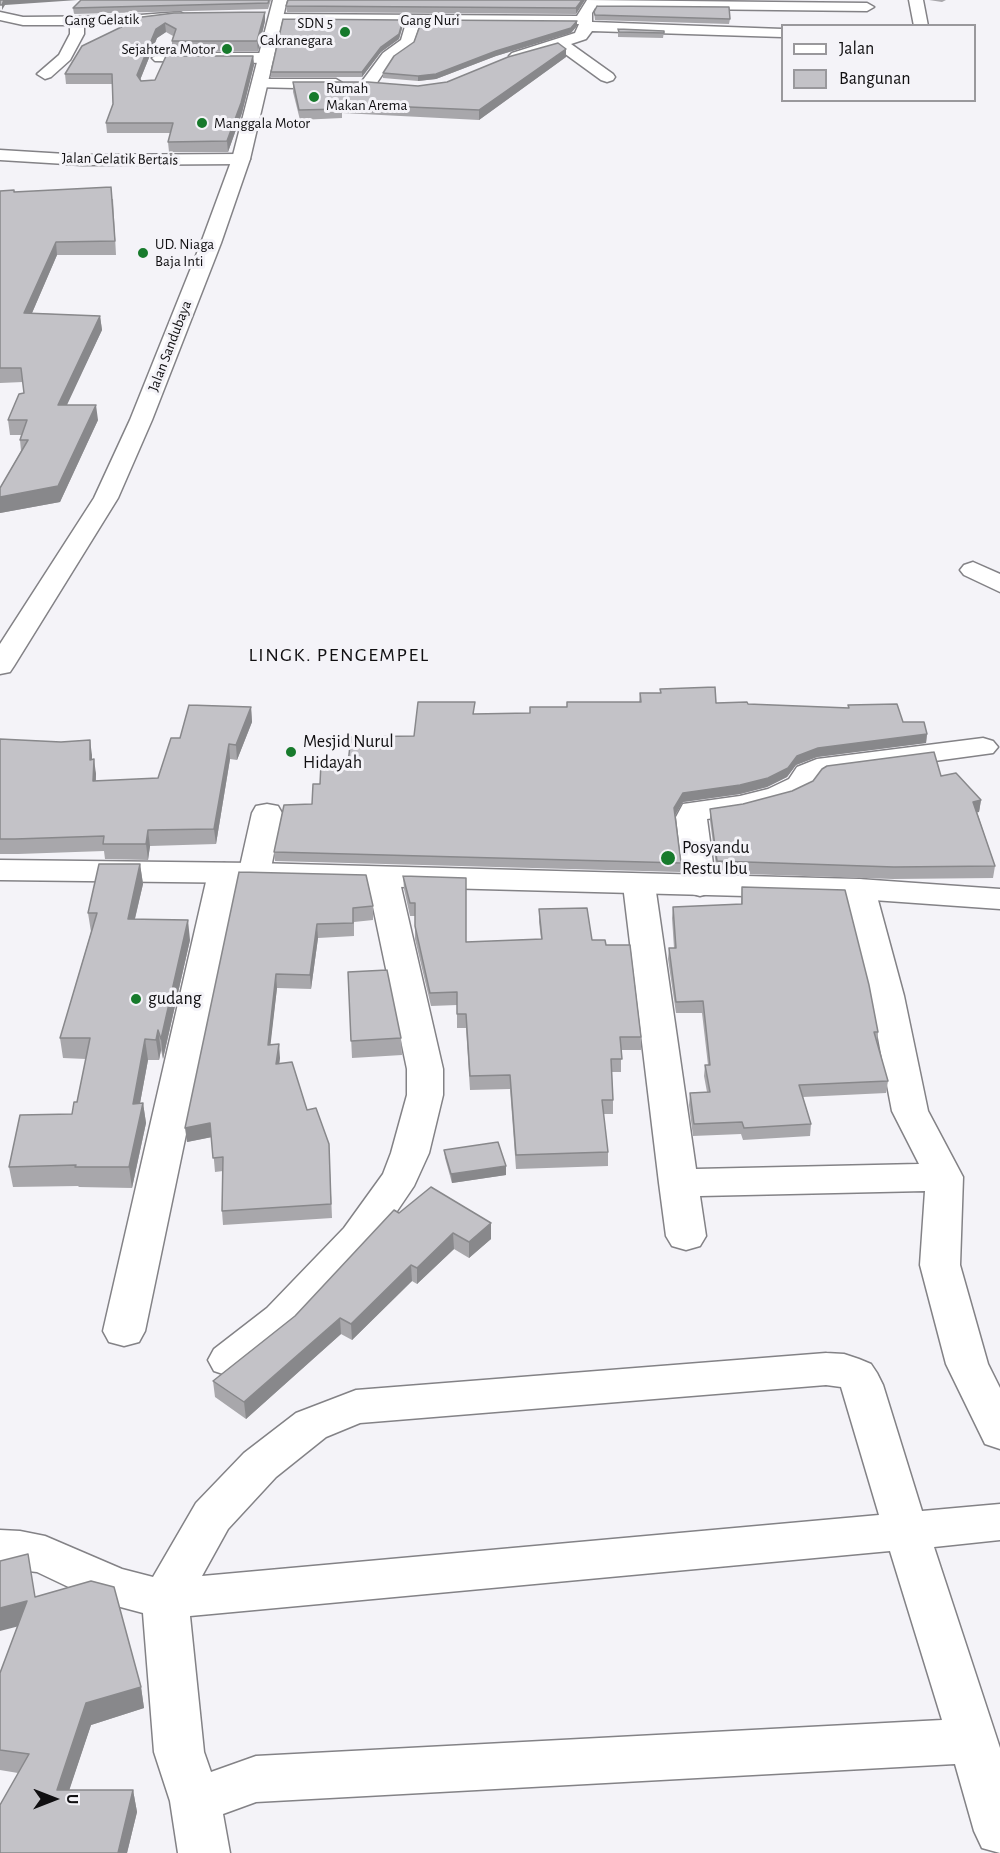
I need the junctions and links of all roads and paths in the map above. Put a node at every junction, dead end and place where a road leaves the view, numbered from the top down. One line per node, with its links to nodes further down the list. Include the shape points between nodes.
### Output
1 (916, 0): 12 (main road)
2 (168, 1): 13 (main road)
3 (410, 1): 9 (main road)
4 (594, 2): 5 (main road); 11 (main road, via 585,13)
5 (867, 7)
6 (272, 12): 9 (main road, Gang Nuri); 17 (main road, Jalan Sandubaya)
7 (193, 15): 13 (main road, Gang Gelatik)
8 (0, 16): 10 (main road, Gang Gelatik, via 21,21)
9 (409, 20): 11 (main road, Gang Nuri); 23 (main road, via 408,42 388,56)
10 (77, 21): 13 (main road, Gang Gelatik, via 138,20); 19 (main road, via 76,34 65,57)
11 (585, 23): 14 (main road, Gang Nuri); 15 (main road, via 581,36)
12 (921, 24)
13 (171, 27): 16 (main road)
14 (781, 33)
15 (560, 43): 18 (main road); 21 (main road)
16 (159, 58): 17 (main road); 20 (main road)
17 (266, 58): 22 (main road, Jalan Sandubaya)
18 (502, 61)
19 (45, 74)
20 (152, 77)
21 (607, 77)
22 (260, 84): 23 (main road); 26 (main road, Jalan Sandubaya)
23 (368, 84): 24 (main road)
24 (384, 85)
25 (0, 155): 26 (main road, Jalan Gelatik Bertais, via 82,160)
26 (241, 159): 29 (main road, Jalan Sandubaya, via 166,361 106,498)
27 (973, 570): 28 (main road)
28 (1000, 584)
29 (0, 666)
30 (972, 748): 36 (main road, via 817,768 800,785 779,795 694,811 691,817)
31 (267, 813): 33 (main road)
32 (0, 870): 33 (main road)
33 (239, 873): 34 (main road); 42 (main road)
34 (382, 878): 35 (main road); 43 (main road, via 425,1069 425,1095 410,1153 401,1177 358,1238 281,1319)
35 (639, 885): 36 (main road); 40 (main road)
36 (700, 886): 37 (main road)
37 (859, 890): 38 (main road); 39 (main road, via 887,996 910,1112)
38 (1000, 899)
39 (944, 1177): 40 (main road); 44 (main road, via 940,1265 967,1365)
40 (678, 1183): 41 (main road)
41 (686, 1236)
42 (124, 1331)
43 (229, 1360)
44 (1000, 1432)
45 (1000, 1522): 46 (main road)
46 (906, 1531): 48 (main road); 48 (main road, via 862,1385 856,1375 844,1370 356,1407 311,1425 260,1465 212,1516); 49 (main road)
47 (0, 1549): 48 (main road, via 45,1555 114,1587)
48 (165, 1599): 50 (main road, via 179,1752)
49 (973, 1741): 50 (main road, via 256,1779); 51 (main road)
50 (195, 1801): 52 (main road)
51 (1000, 1831)
52 (204, 1853)

